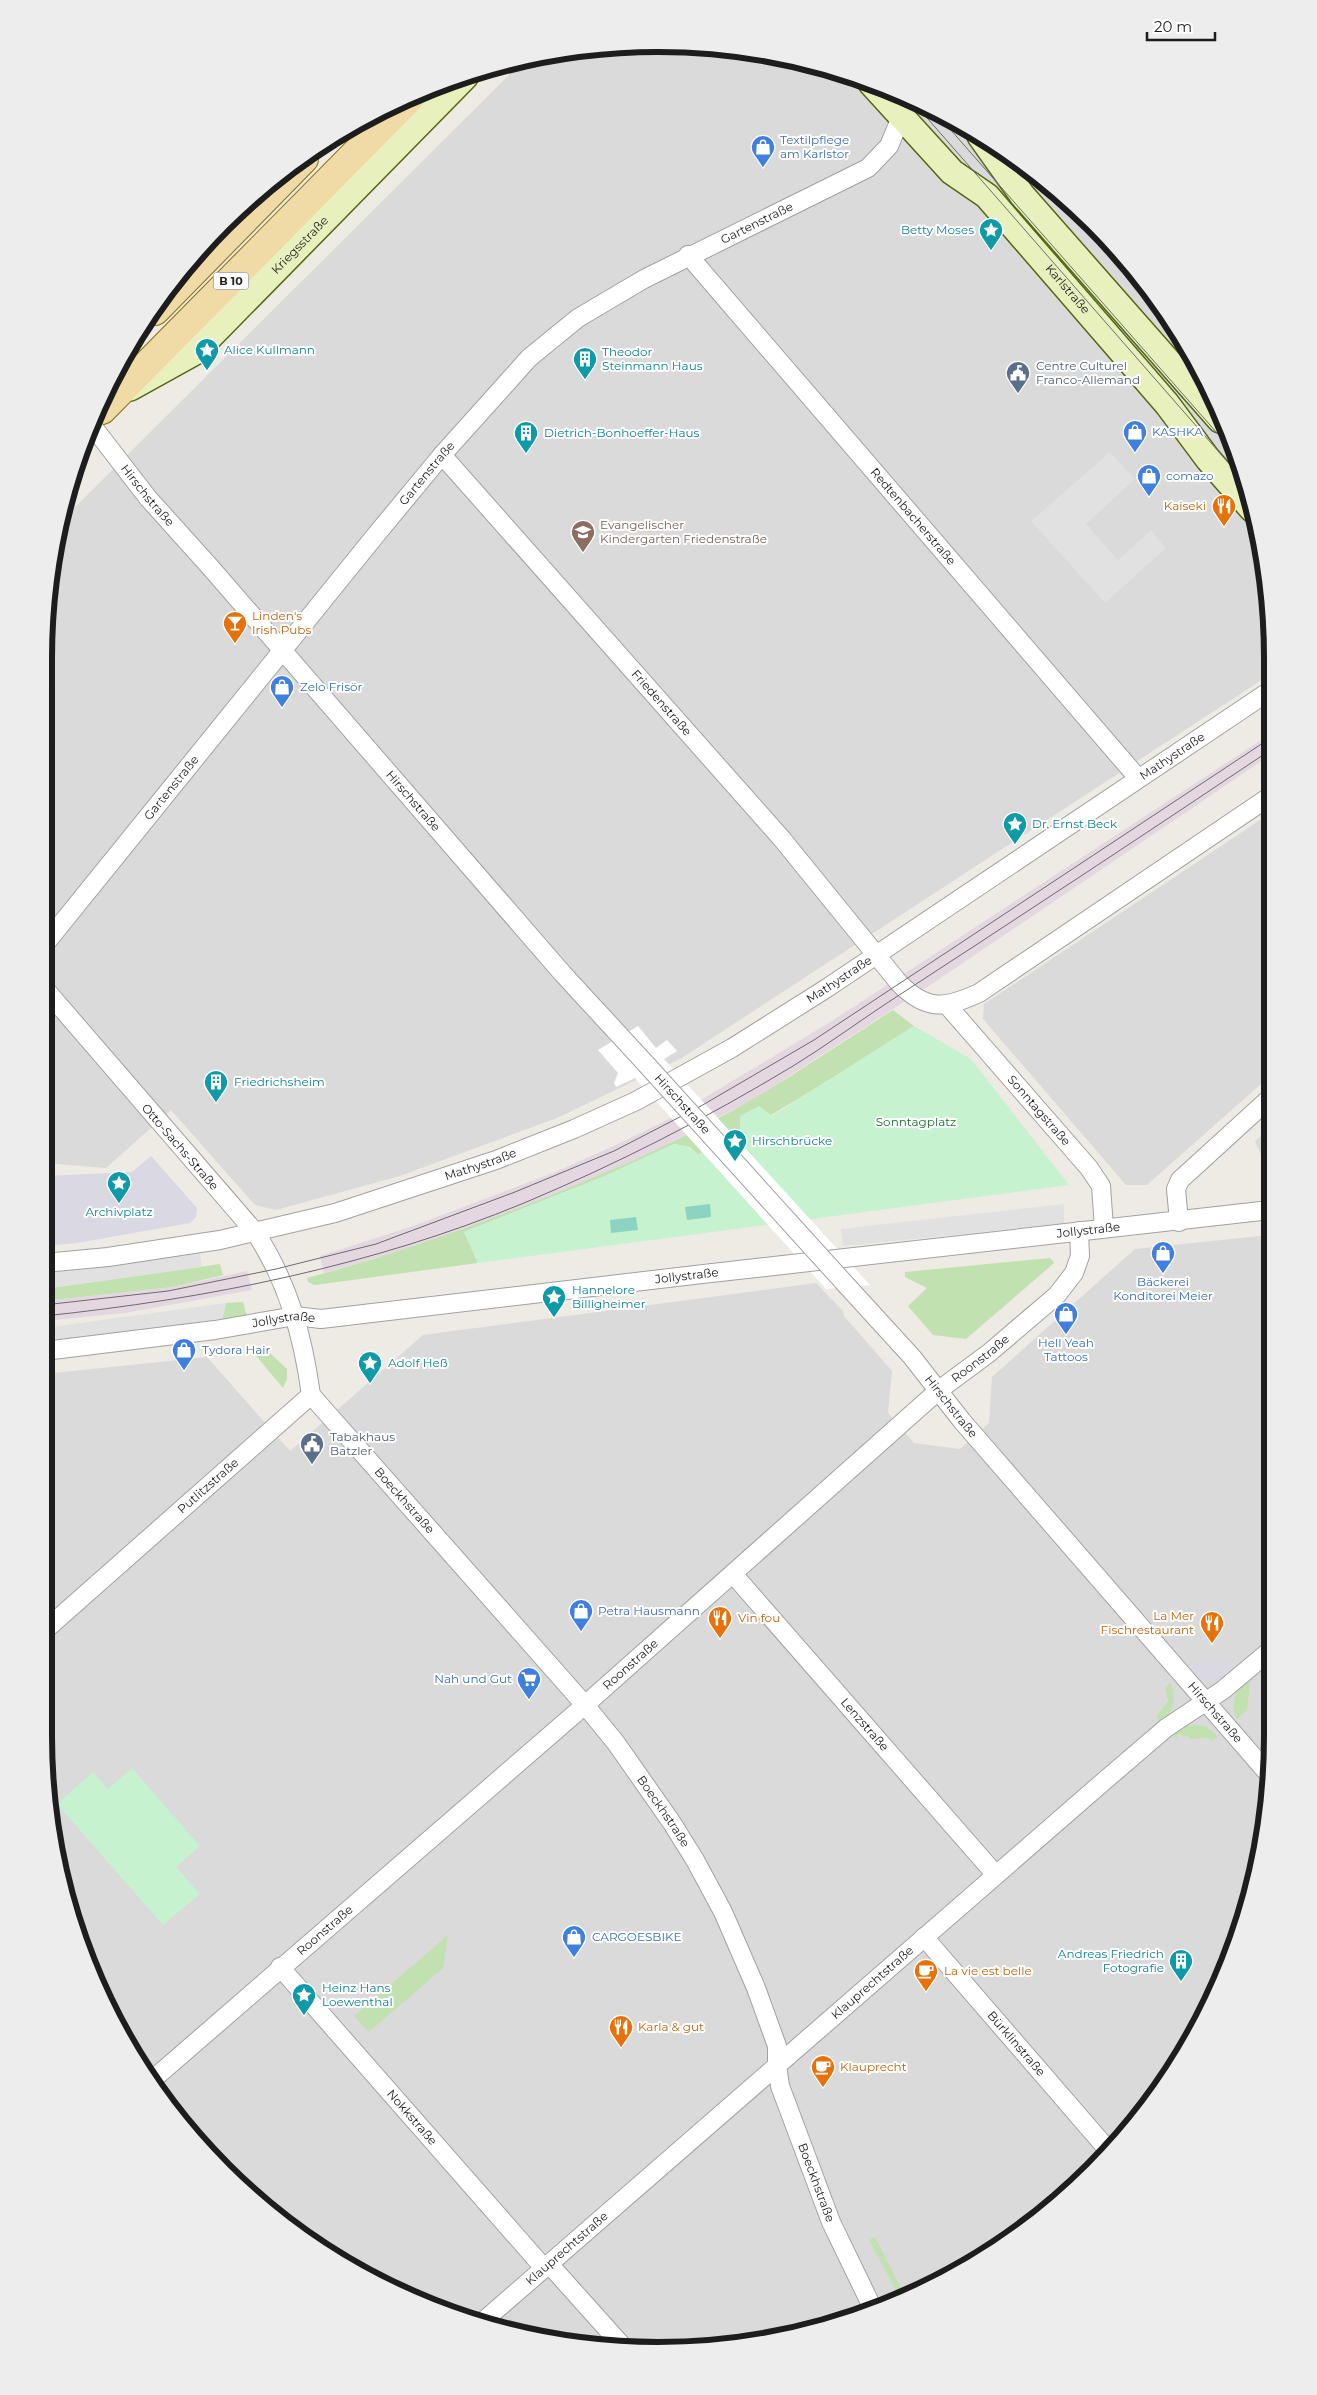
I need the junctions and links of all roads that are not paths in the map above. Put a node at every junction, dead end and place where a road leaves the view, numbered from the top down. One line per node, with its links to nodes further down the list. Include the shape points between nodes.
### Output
1 (455, 89): 11 (main road, Kriegsstraße, via 195,352)
2 (882, 96): 4 (main road, Karlstraße)
3 (396, 113): 11 (main road, B 10)
4 (900, 117): 7 (street, Gartenstraße, via 889,146 868,168); 14 (main road, Karlstraße, via 952,172 987,196 1163,399)
5 (992, 153): 9 (main road, via 1022,195)
6 (264, 199): 8 (main road, B 10)
7 (688, 255): 13 (street, Gartenstraße, via 578,318 546,343); 17 (street, Redtenbacherstraße)
8 (190, 275)
9 (1198, 386): 10 (main road)
10 (1205, 397)
11 (110, 402)
12 (97, 432): 15 (street, Hirschstraße, via 148,498)
13 (442, 455): 15 (street, Gartenstraße); 20 (street, Friedenstraße, via 784,842)
14 (1243, 499)
15 (282, 649): 19 (street, Gartenstraße); 32 (street, Hirschstraße, bridge, via 557,966)
16 (1264, 695): 17 (street, Mathystraße)
17 (1138, 778): 20 (street, Mathystraße)
18 (1264, 800): 22 (street, Mathystraße, via 980,993)
19 (52, 935)
20 (876, 954): 22 (street, Mathystraße, via 903,987 920,1001 936,1006); 27 (street, Mathystraße, via 724,1053 636,1101 574,1129 422,1186 335,1213)
21 (52, 997): 27 (street, Otto-Sachs-Straße)
22 (947, 1005): 26 (street, Sonntagstraße, via 1089,1168 1101,1186)
23 (1264, 1103): 25 (street, via 1180,1180 1176,1188)
24 (1264, 1211): 25 (street, Jollystraße)
25 (1178, 1222): 26 (street, Jollystraße)
26 (1104, 1228): 28 (street, Jollystraße)
27 (255, 1232): 29 (street, Mathystraße, via 169,1248); 30 (street, Otto-Sachs-Straße, via 276,1269)
28 (1079, 1232): 30 (street, Jollystraße, via 707,1272 321,1319); 32 (street, Roonstraße, via 1080,1256 1074,1274 1057,1295 989,1353)
29 (52, 1262)
30 (295, 1316): 31 (street, Jollystraße, via 215,1330); 33 (street, via 306,1357)
31 (52, 1350)
32 (939, 1390): 34 (street, Roonstraße); 37 (street, Hirschstraße, via 962,1421)
33 (310, 1395): 35 (street, Putlitzstraße); 38 (street, Boeckhstraße)
34 (733, 1574): 38 (street, Roonstraße); 40 (street, Lenzstraße)
35 (52, 1624)
36 (1264, 1656): 37 (street, Klauprechtstraße, via 1242,1676)
37 (1205, 1700): 39 (street, Hirschstraße); 40 (street, Klauprechtstraße, via 1166,1728)
38 (585, 1705): 42 (street, Roonstraße); 43 (street, Boeckhstraße, via 645,1784 709,1884 772,2031 777,2046)
39 (1263, 1768)
40 (996, 1874): 41 (street, Klauprechtstraße)
41 (924, 1937): 43 (street, Klauprechtstraße); 45 (street, Bürklinstraße)
42 (280, 1967): 44 (street, Roonstraße); 46 (street, Nokkstraße)
43 (777, 2065): 46 (street, Klauprechtstraße); 47 (street, Boeckhstraße, via 780,2086 832,2222)
44 (157, 2076)
45 (1105, 2146)
46 (547, 2266): 48 (street, Klauprechtstraße); 49 (street, Nokkstraße)
47 (870, 2303)
48 (488, 2317)
49 (617, 2341)

